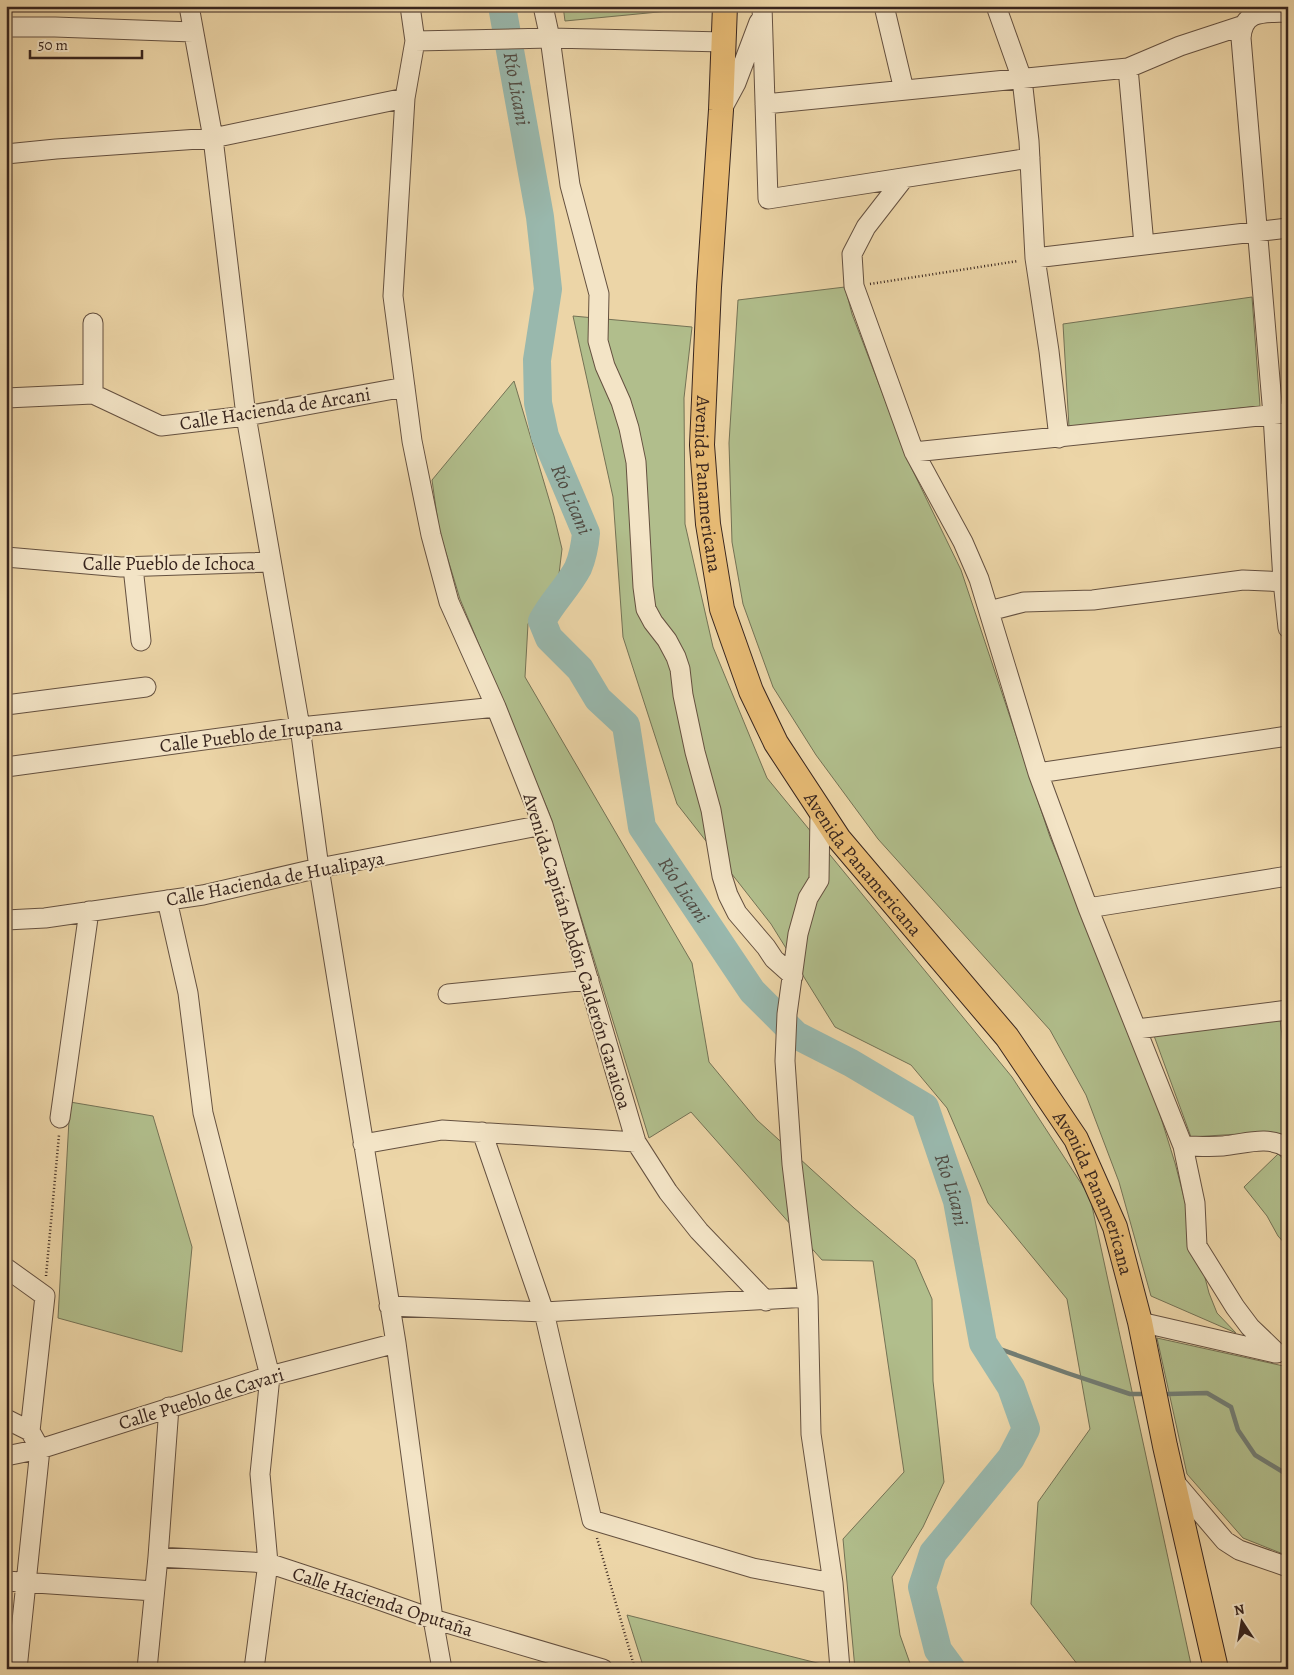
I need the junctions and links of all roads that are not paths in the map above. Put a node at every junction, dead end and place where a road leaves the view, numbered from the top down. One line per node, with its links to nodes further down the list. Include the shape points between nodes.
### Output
1 (189, 6): 11 (street)
2 (410, 6): 13 (street, Avenida Capitán Abdón Calderón Garaicoa)
3 (543, 6): 12 (street)
4 (725, 6): 14 (main road, Avenida Panamericana)
5 (884, 6): 17 (street)
6 (996, 6): 16 (street)
7 (762, 9): 19 (street); 20 (street, via 736,83)
8 (1288, 12): 9 (street, via 1249,17)
9 (1242, 26): 15 (street, via 1180,46); 26 (street)
10 (6, 27): 11 (street)
11 (193, 32): 21 (street)
12 (550, 38): 13 (street); 14 (street); 59 (street, via 570,185 599,294 598,341 604,366 621,402 636,462 646,609 667,640 680,669 695,752 728,895 737,913 774,959)
13 (415, 41): 18 (street, Avenida Capitán Abdón Calderón Garaicoa)
14 (724, 42): 20 (main road, Avenida Panamericana)
15 (1128, 68): 16 (street); 27 (street)
16 (1022, 79): 17 (street); 23 (street)
17 (904, 90): 19 (street)
18 (405, 98): 21 (street); 30 (street, Avenida Capitán Abdón Calderón Garaicoa, via 393,296)
19 (765, 104): 24 (street, via 768,200)
20 (721, 110): 51 (main road, Avenida Panamericana, via 702,445 708,524 722,609 751,692 776,743)
21 (212, 138): 22 (street); 34 (street)
22 (6, 154)
23 (1030, 158): 24 (street); 28 (street)
24 (904, 178): 36 (street, via 866,227 852,254 854,286)
25 (1288, 228): 26 (street)
26 (1256, 232): 27 (street); 33 (street)
27 (1144, 245): 28 (street)
28 (1035, 258): 35 (street)
29 (93, 323): 31 (street)
30 (405, 387): 34 (street, Calle Hacienda de Arcani); 46 (street, Avenida Capitán Abdón Calderón Garaicoa, via 431,535 449,602)
31 (93, 394): 32 (street, Calle Hacienda de Arcani); 34 (street, Calle Hacienda de Arcani, via 161,426)
32 (6, 398)
33 (1280, 414): 35 (street); 40 (street)
34 (246, 416): 38 (street)
35 (1059, 438): 36 (street)
36 (914, 452): 41 (street, via 963,542)
37 (6, 557): 39 (street, Calle Pueblo de Ichoca)
38 (271, 562): 39 (street, Calle Pueblo de Ichoca); 47 (street)
39 (133, 567): 43 (street)
40 (1285, 582): 41 (street, via 1243,580 1093,600 1024,602); 42 (street)
41 (989, 611): 50 (street)
42 (1288, 628)
43 (141, 641)
44 (146, 687): 45 (street)
45 (6, 705)
46 (496, 706): 47 (street, Calle Pueblo de Irupana); 52 (street, Avenida Capitán Abdón Calderón Garaicoa)
47 (300, 727): 49 (street, Calle Pueblo de Irupana); 53 (street)
48 (1288, 736): 50 (street)
49 (6, 767)
50 (1038, 773): 56 (street)
51 (820, 811): 59 (street, via 819,880 808,898 798,934); 75 (main road, Avenida Panamericana, via 839,840 1007,1037 1076,1139 1114,1227)
52 (543, 825): 53 (street, Calle Hacienda de Hualipaya); 60 (street, Avenida Capitán Abdón Calderón Garaicoa)
53 (319, 868): 55 (street, Calle Hacienda de Hualipaya, via 203,895); 67 (street)
54 (1288, 876): 56 (street)
55 (167, 900): 57 (street, Calle Hacienda de Hualipaya); 78 (street, via 188,993 203,1113)
56 (1088, 908): 63 (street)
57 (89, 911): 58 (street, Calle Hacienda de Hualipaya); 64 (street)
58 (6, 920)
59 (793, 976): 71 (street, via 786,1019 785,1061 792,1164)
60 (588, 980): 61 (street); 66 (street, Avenida Capitán Abdón Calderón Garaicoa)
61 (448, 994)
62 (1288, 1010): 63 (street)
63 (1137, 1029): 68 (street)
64 (60, 1118)
65 (482, 1132): 66 (street); 67 (street, via 442,1130); 74 (street)
66 (636, 1142): 72 (street, Avenida Capitán Abdón Calderón Garaicoa, via 668,1192 699,1231)
67 (363, 1144): 73 (street)
68 (1183, 1146): 69 (street, via 1222,1146 1268,1140); 77 (street, via 1195,1203 1197,1246 1235,1308 1250,1327)
69 (1288, 1148)
70 (6, 1268): 81 (street, via 44,1296)
71 (808, 1297): 72 (street); 90 (street, via 811,1434)
72 (766, 1301): 74 (street)
73 (389, 1306): 74 (street); 76 (street)
74 (544, 1312): 90 (street, via 592,1520 752,1568)
75 (1140, 1322): 77 (street); 84 (main road, Avenida Panamericana)
76 (396, 1343): 78 (street, Calle Pueblo de Cavari); 92 (street)
77 (1282, 1354)
78 (270, 1376): 79 (street, Calle Pueblo de Cavari); 86 (street, via 260,1474)
79 (169, 1407): 82 (street, Calle Pueblo de Cavari); 85 (street)
80 (6, 1419): 81 (street)
81 (30, 1431): 82 (street)
82 (40, 1449): 83 (street, Calle Pueblo de Cavari); 89 (street)
83 (6, 1456)
84 (1173, 1480): 87 (street, via 1225,1541 1239,1550); 99 (main road, Avenida Panamericana)
85 (158, 1557): 86 (street, Calle Hacienda Oputaña); 91 (street)
86 (268, 1563): 92 (street, Calle Hacienda Oputaña); 95 (street)
87 (1288, 1567)
88 (6, 1582): 89 (street)
89 (27, 1583): 91 (street); 93 (street)
90 (833, 1583): 98 (street)
91 (154, 1591): 94 (street)
92 (432, 1619): 96 (street); 97 (street, Calle Hacienda Oputaña)
93 (17, 1669)
94 (147, 1669)
95 (254, 1669)
96 (442, 1669)
97 (604, 1669)
98 (840, 1669)
99 (1216, 1669)

